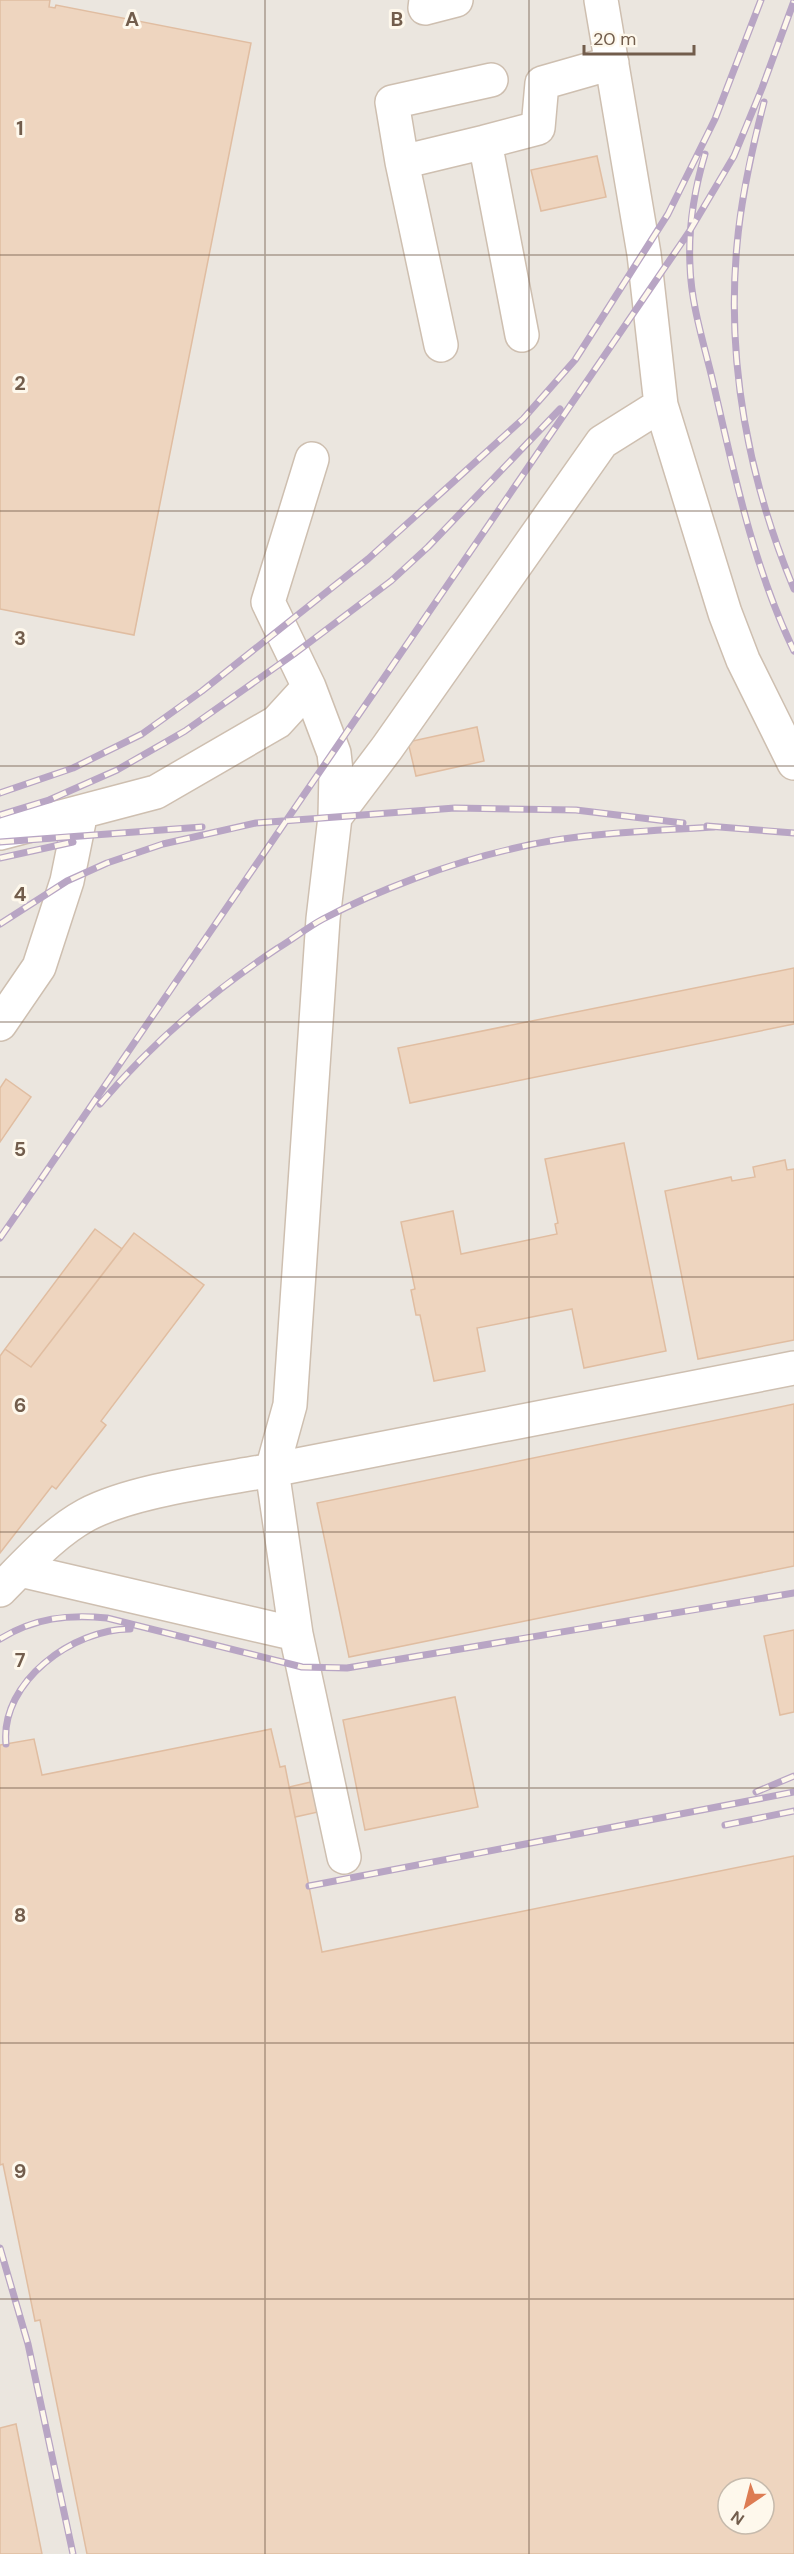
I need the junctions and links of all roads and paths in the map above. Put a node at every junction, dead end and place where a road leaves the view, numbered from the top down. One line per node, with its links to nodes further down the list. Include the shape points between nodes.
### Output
1 (426, 0): 2 (street, via 425,8)
2 (456, 0)
3 (602, 0): 4 (street)
4 (612, 63): 6 (street, via 543,83 538,128); 10 (street, via 644,254)
5 (491, 80): 7 (street, via 392,102)
6 (485, 142): 7 (street); 8 (street)
7 (402, 162): 9 (street)
8 (522, 335)
9 (441, 345)
10 (661, 405): 13 (street, via 725,613 743,660); 15 (street, via 602,442)
11 (312, 459): 12 (street, via 268,602)
12 (309, 687): 14 (street, via 277,722 156,792); 15 (street, via 334,753)
13 (794, 763)
14 (81, 812): 16 (street); 17 (street, via 67,881 39,967)
15 (335, 817): 19 (street, via 323,919 290,1405)
16 (2, 833)
17 (0, 1024)
18 (794, 1368): 19 (street)
19 (272, 1470): 20 (street, via 108,1505 56,1535); 21 (street)
20 (10, 1580): 21 (street)
21 (296, 1634): 22 (street)
22 (344, 1857)

